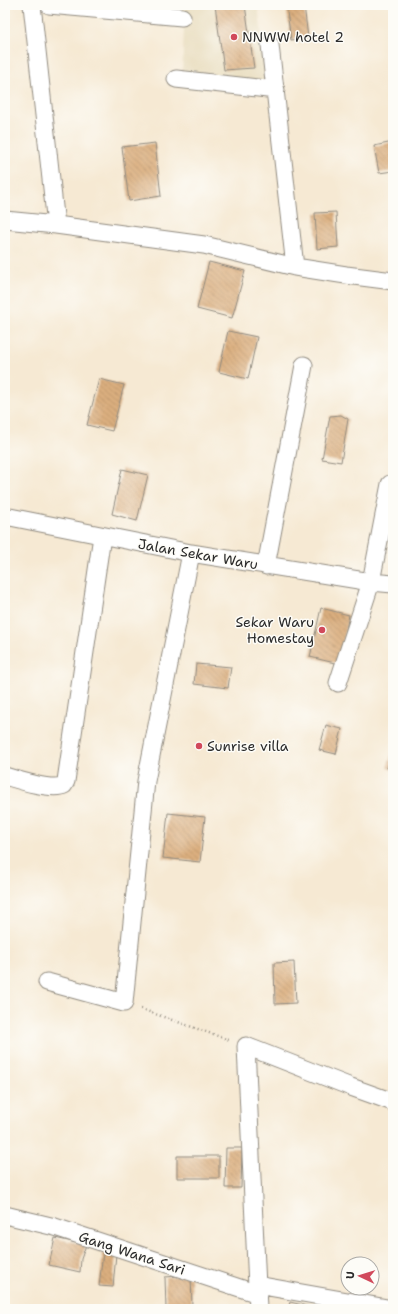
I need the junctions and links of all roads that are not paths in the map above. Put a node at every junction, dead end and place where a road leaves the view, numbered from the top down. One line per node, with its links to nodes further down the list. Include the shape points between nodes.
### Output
1 (32, 5): 8 (street)
2 (49, 5): 3 (street)
3 (182, 17)
4 (270, 45): 6 (street)
5 (176, 79): 6 (street)
6 (276, 90): 9 (street)
7 (5, 220): 8 (street)
8 (56, 224): 9 (street, via 204,245)
9 (295, 266): 10 (street)
10 (393, 281)
11 (304, 365): 16 (street)
12 (390, 484): 17 (street)
13 (5, 516): 14 (street, Jalan Sekar Waru)
14 (102, 536): 15 (street, Jalan Sekar Waru); 20 (street, via 66,781 64,785 56,787)
15 (191, 553): 16 (street, Jalan Sekar Waru); 21 (street, via 146,781 124,1003)
16 (266, 566): 17 (street, Jalan Sekar Waru)
17 (371, 582): 18 (street, Jalan Sekar Waru); 19 (street)
18 (393, 584)
19 (338, 683)
20 (5, 776)
21 (47, 982)
22 (393, 1102): 24 (street, via 246,1046)
23 (5, 1215): 24 (street, Gang Wana Sari, via 55,1227)
24 (258, 1296): 25 (street, Gang Wana Sari)
25 (393, 1309)

